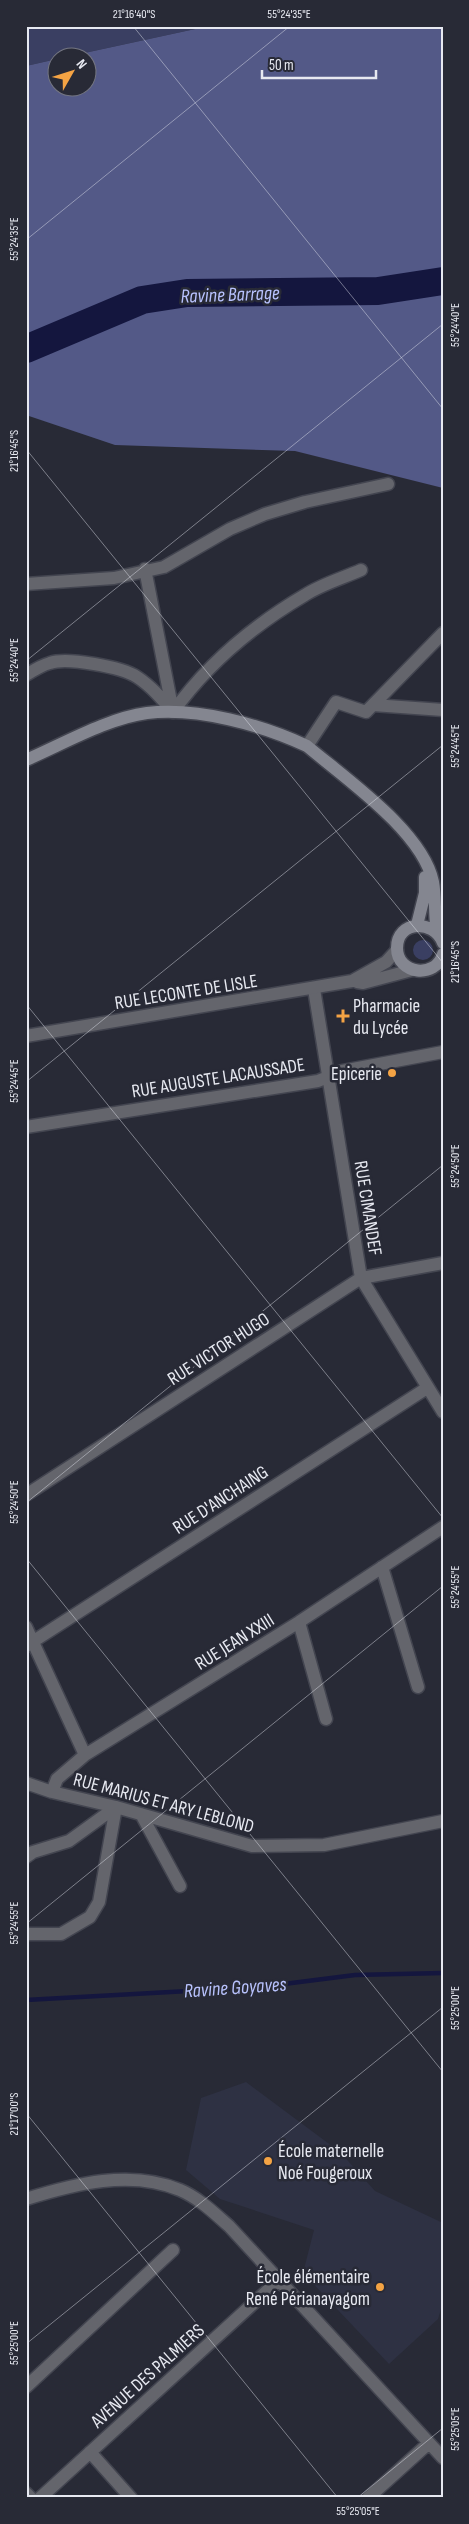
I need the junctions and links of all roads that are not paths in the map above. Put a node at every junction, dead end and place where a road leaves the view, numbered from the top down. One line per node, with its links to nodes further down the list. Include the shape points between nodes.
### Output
1 (388, 484): 2 (street, via 265,514 164,567)
2 (145, 570): 4 (street, via 114,578); 9 (street)
3 (361, 570): 9 (street, via 306,594 258,627 224,653 194,683)
4 (26, 584)
5 (443, 633): 7 (street)
6 (26, 675): 9 (street, via 51,662 65,661 135,675 150,686)
7 (373, 704): 8 (street); 10 (street, via 366,712 336,702)
8 (443, 710)
9 (173, 712): 10 (main road, via 257,726); 11 (main road, via 146,713 116,721)
10 (307, 746): 12 (main road, via 392,819)
11 (26, 760)
12 (426, 860): 13 (main road); 14 (main road, via 426,893)
13 (439, 904): 15 (main road)
14 (416, 925): 15 (main road, via 431,928); 16 (main road, via 403,932)
15 (441, 939)
16 (397, 950): 18 (main road, via 401,962); 19 (street, RUE LECONTE DE LISLE, via 386,962)
17 (441, 960): 18 (main road, via 426,971)
18 (412, 970): 19 (street, RUE LECONTE DE LISLE, via 363,983)
19 (352, 981): 20 (street, RUE LECONTE DE LISLE)
20 (314, 989): 21 (street, RUE LECONTE DE LISLE); 23 (street, RUE CIMANDEF)
21 (26, 1036)
22 (443, 1052): 23 (street, RUE AUGUSTE LACAUSSADE)
23 (330, 1076): 24 (street, RUE AUGUSTE LACAUSSADE, via 318,1081); 26 (street, RUE CIMANDEF)
24 (26, 1127)
25 (443, 1262): 26 (street, RUE VICTOR HUGO)
26 (361, 1278): 27 (street, RUE CIMANDEF); 29 (street, RUE VICTOR HUGO)
27 (427, 1388): 28 (street, RUE CIMANDEF); 34 (street, RUE D'ANCHAING)
28 (443, 1412)
29 (26, 1495)
30 (443, 1527): 31 (street, RUE JEAN XXIII)
31 (382, 1567): 32 (street, RUE JEAN XXIII); 35 (street)
32 (299, 1622): 36 (street); 37 (street, RUE JEAN XXIII)
33 (26, 1627): 34 (street)
34 (30, 1644): 37 (street)
35 (418, 1687)
36 (326, 1719)
37 (85, 1755): 39 (street, RUE JEAN XXIII, via 57,1778)
38 (26, 1783): 39 (street, RUE MARIUS ET ARY LEBLOND)
39 (52, 1792): 40 (street, RUE MARIUS ET ARY LEBLOND)
40 (116, 1807): 41 (street, RUE MARIUS ET ARY LEBLOND); 43 (street, via 69,1841); 45 (street, via 99,1902 90,1916 61,1934)
41 (141, 1814): 42 (street, RUE MARIUS ET ARY LEBLOND, via 252,1846 324,1845); 44 (street)
42 (443, 1821)
43 (26, 1857)
44 (180, 1886)
45 (26, 1934)
46 (26, 2199): 48 (street, via 66,2187 121,2180 148,2182 180,2190 229,2226)
47 (173, 2250): 49 (street)
48 (278, 2280): 50 (street); 51 (street, AVENUE DES PALMIERS)
49 (28, 2381)
50 (429, 2443): 52 (street); 57 (street)
51 (90, 2452): 55 (street, AVENUE DES PALMIERS); 56 (street)
52 (443, 2458)
53 (26, 2493): 54 (street)
54 (31, 2498)
55 (40, 2498)
56 (131, 2498)
57 (368, 2498)

